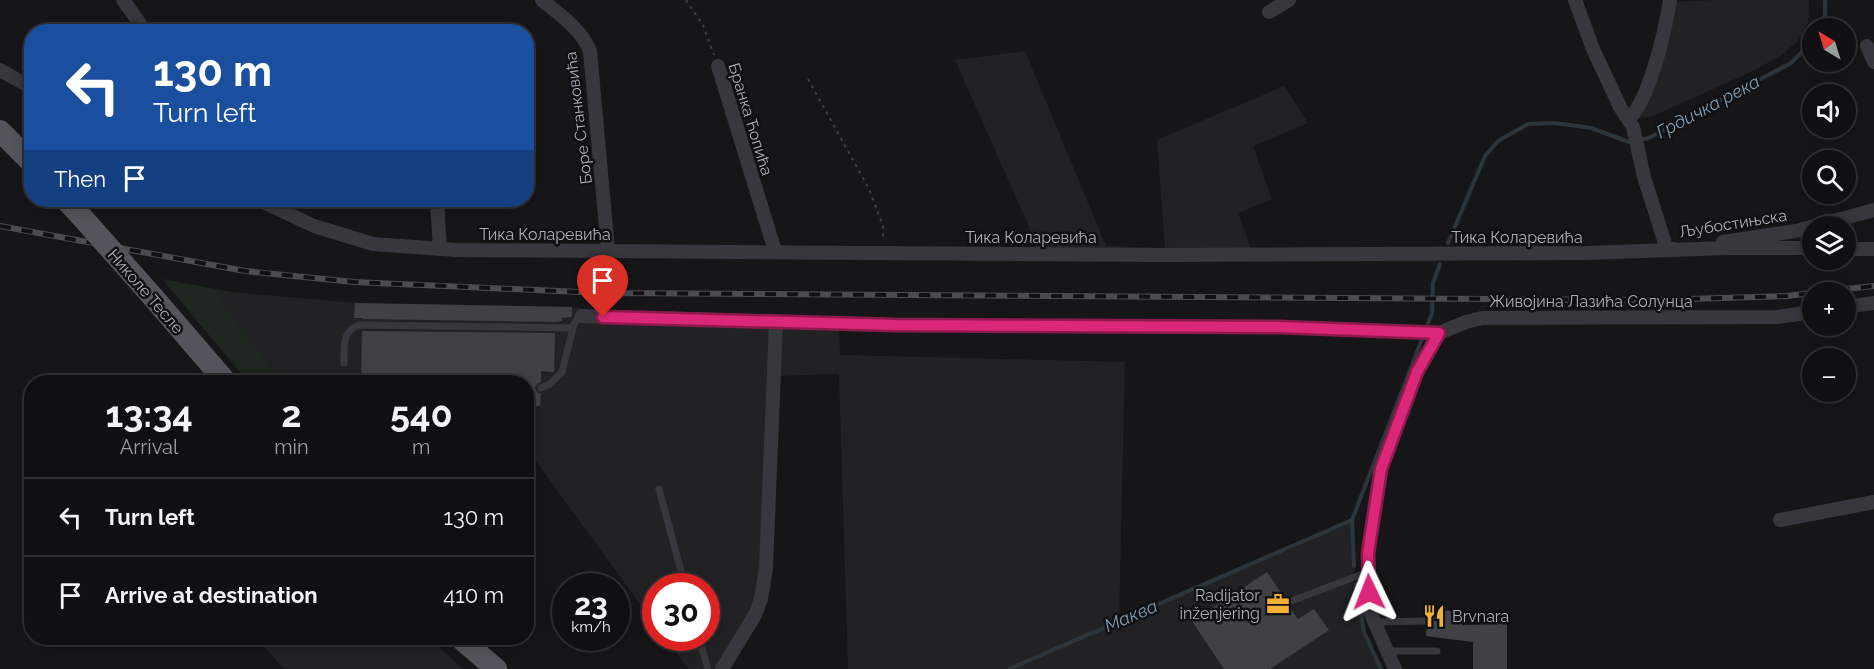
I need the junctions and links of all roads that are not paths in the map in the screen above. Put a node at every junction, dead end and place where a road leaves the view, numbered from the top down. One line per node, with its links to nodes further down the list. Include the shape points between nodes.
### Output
1 (123, 0): 7 (street)
2 (542, 0): 24 (street, Боре Станковића, via 568,22 590,51)
3 (1289, 0): 6 (street)
4 (1575, 0): 13 (street, via 1593,49)
5 (1670, 0): 13 (street, via 1643,96)
6 (1269, 12)
7 (140, 24)
8 (1867, 46): 9 (street)
9 (1874, 62)
10 (718, 66): 26 (street, Бранка Ћопића)
11 (0, 70): 12 (street)
12 (24, 84)
13 (1628, 119): 25 (street, via 1636,135)
14 (0, 131): 15 (main road)
15 (24, 155)
16 (73, 207): 34 (main road, Николе Тесле, bridge)
17 (274, 207): 21 (street, Тика Коларевића, via 314,226 373,244)
18 (437, 207): 21 (street)
19 (1874, 210): 25 (street, Љубостињска, via 1796,231)
20 (1802, 248): 25 (street, Тика Коларевића)
21 (440, 249): 24 (street, Тика Коларевића)
22 (1856, 249): 23 (street)
23 (1874, 249)
24 (608, 250): 26 (street, Тика Коларевића)
25 (1665, 250): 26 (street, Тика Коларевића, via 1170,255)
26 (775, 251)
27 (1874, 303): 28 (street)
28 (1856, 305)
29 (1802, 313): 32 (street, Живојина Лазића Солунца, via 1777,317 1482,318)
30 (577, 322): 31 (street); 33 (lane, via 359,325 345,338); 35 (lane, via 562,372)
31 (776, 322): 32 (street, via 1279,327); 50 (street, via 766,568 761,599)
32 (1435, 333): 39 (street, via 1381,469)
33 (344, 363)
34 (220, 375)
35 (541, 388)
36 (659, 489): 40 (lane)
37 (1874, 502): 38 (street)
38 (1780, 520)
39 (1368, 572): 41 (lane); 43 (street)
40 (682, 573)
41 (1292, 601)
42 (1425, 621): 43 (lane)
43 (1374, 622): 46 (street)
44 (468, 645): 48 (main road)
45 (703, 651): 49 (lane)
46 (1386, 651): 47 (lane); 51 (street)
47 (1437, 651)
48 (496, 669)
49 (708, 669)
50 (722, 669)
51 (1395, 669)

